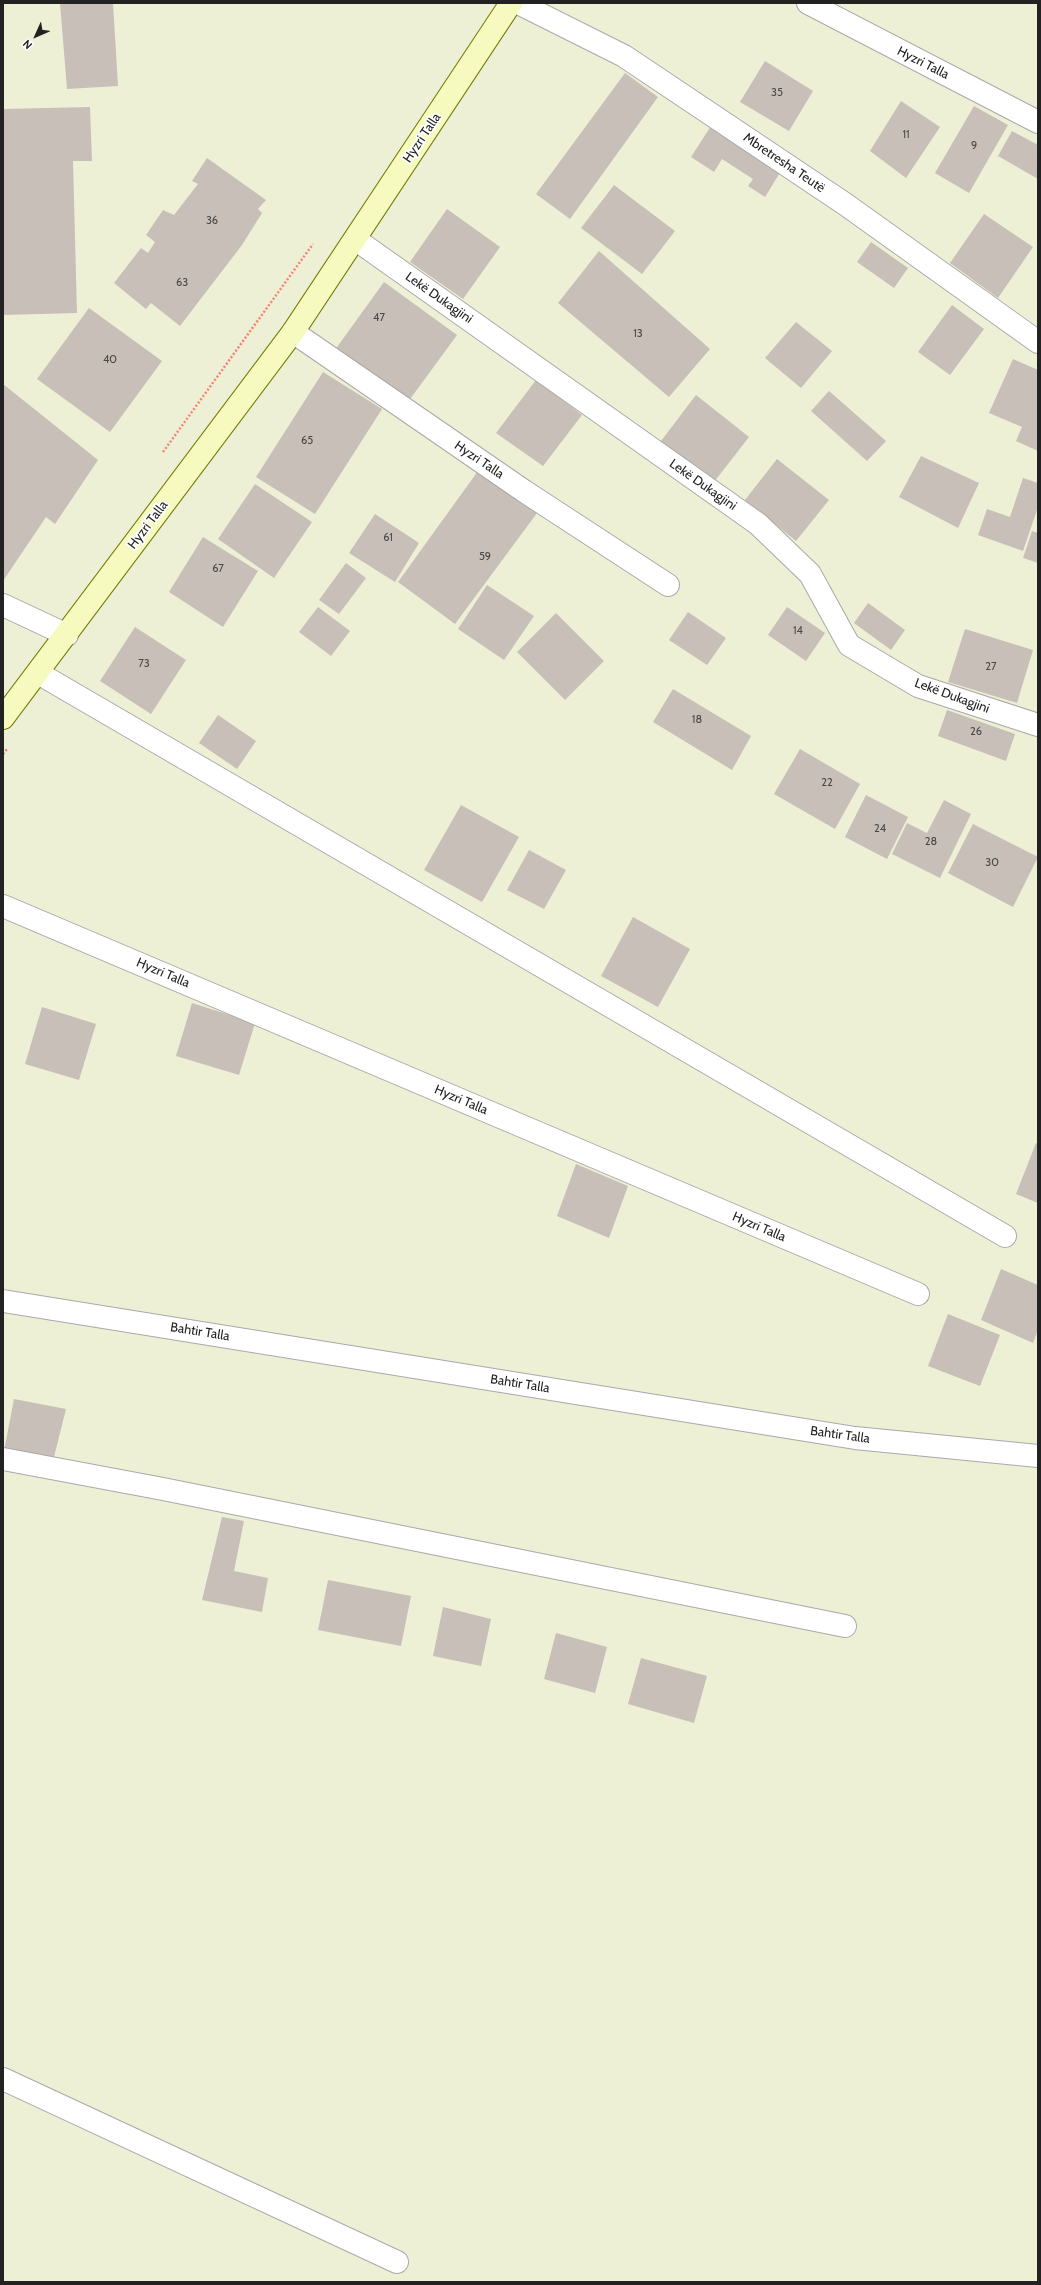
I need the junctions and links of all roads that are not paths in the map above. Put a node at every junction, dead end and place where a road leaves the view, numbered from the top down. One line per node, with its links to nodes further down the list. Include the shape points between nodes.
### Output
1 (511, 3): 5 (street, Hyzri Talla)
2 (518, 3): 7 (street, Mbretresha Teutë, via 624,56 845,204)
3 (808, 3): 4 (street, Hyzri Talla)
4 (1038, 122)
5 (355, 239): 6 (street, Hyzri Talla); 13 (street, Lekë Dukagjini, via 758,524 810,574 849,645 918,686)
6 (293, 332): 8 (street, Hyzri Talla, via 524,491); 10 (street, Hyzri Talla)
7 (1038, 342)
8 (668, 585)
9 (3, 605): 10 (street)
10 (67, 635): 11 (street, Hyzri Talla)
11 (38, 674): 12 (street, Hyzri Talla); 15 (street)
12 (3, 718)
13 (1038, 726)
14 (3, 906): 16 (street, Hyzri Talla)
15 (1005, 1236)
16 (918, 1294)
17 (3, 1301): 18 (street, Bahtir Talla, via 855,1438)
18 (1038, 1456)
19 (3, 1459): 20 (street)
20 (845, 1626)
21 (3, 2079): 22 (street)
22 (397, 2262)

